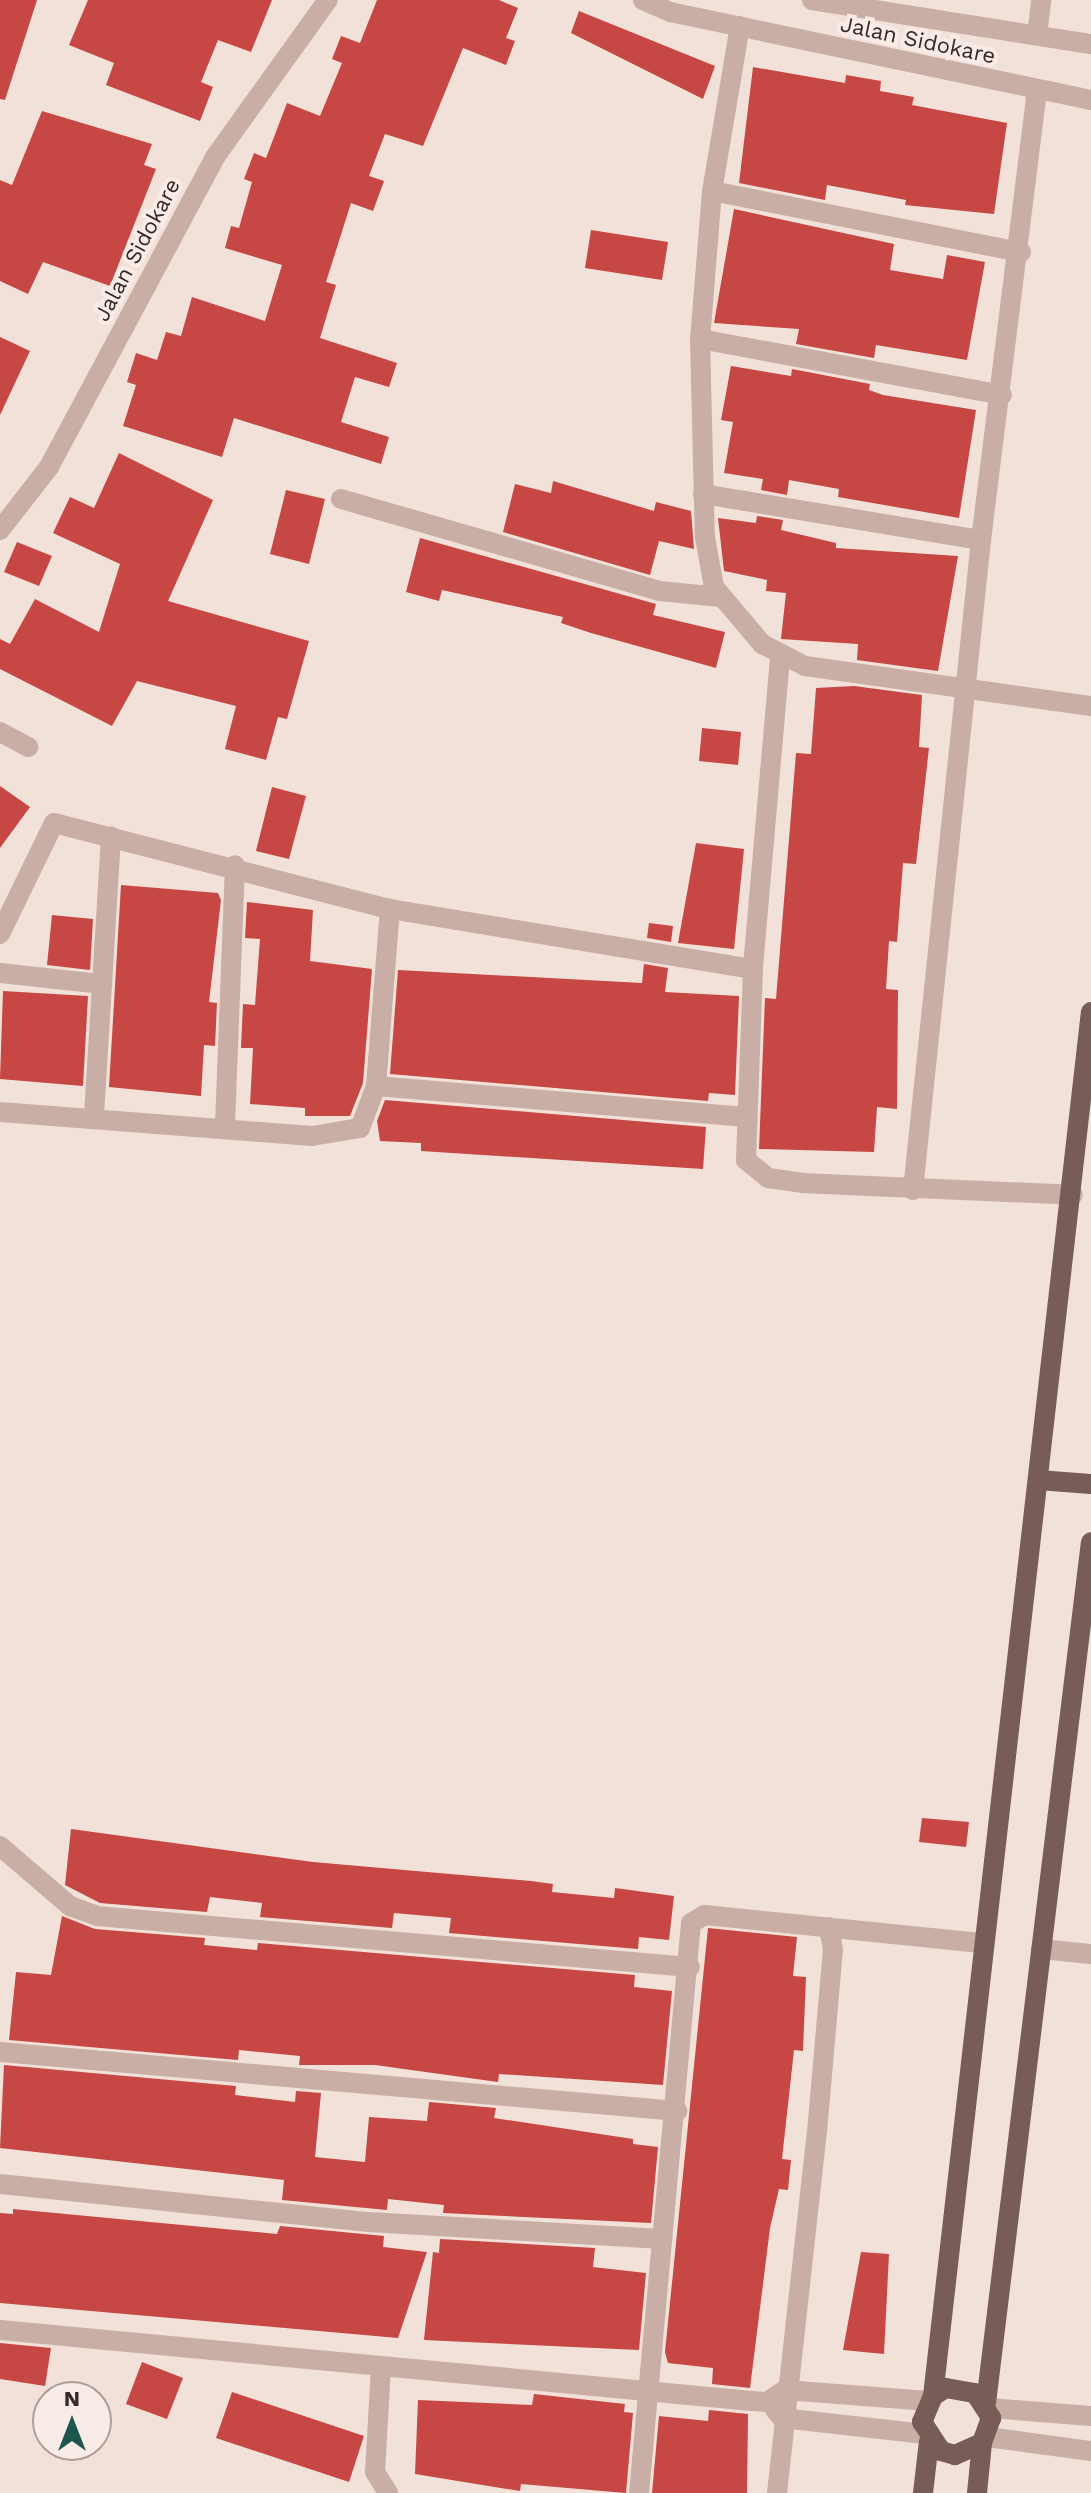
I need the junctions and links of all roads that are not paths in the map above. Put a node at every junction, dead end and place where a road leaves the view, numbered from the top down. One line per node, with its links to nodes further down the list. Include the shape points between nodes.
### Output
1 (328, 0): 17 (street, Jalan Sidokare, via 215,157 49,467)
2 (643, 0): 6 (street, Jalan Sidokare)
3 (812, 0): 5 (street, Jalan Sidokare)
4 (1041, 0): 7 (street)
5 (878, 4): 7 (street, Jalan Sidokare)
6 (740, 26): 9 (street, Jalan Sidokare); 11 (street)
7 (1037, 35): 8 (street, Jalan Sidokare)
8 (1091, 44)
9 (1037, 89): 10 (street, Jalan Sidokare); 12 (street)
10 (1091, 100)
11 (712, 191): 12 (street); 13 (street)
12 (1021, 252): 14 (street)
13 (700, 339): 14 (street); 15 (street)
14 (1002, 395): 18 (street)
15 (703, 494): 18 (street); 19 (street, via 706,560)
16 (341, 499): 19 (street, via 630,583)
17 (0, 530)
18 (981, 540): 21 (street)
19 (721, 597): 20 (street)
20 (780, 658): 21 (street); 29 (street)
21 (964, 692): 22 (street); 38 (street)
22 (1091, 706)
23 (0, 732): 24 (street)
24 (28, 747)
25 (111, 837): 26 (street); 28 (street, via 54,823); 31 (street)
26 (235, 865): 27 (street); 37 (street)
27 (390, 909): 29 (street); 33 (street)
28 (0, 934)
29 (753, 969): 36 (street)
30 (0, 973): 31 (street)
31 (102, 984): 35 (street)
32 (1091, 1012): 39 (main road)
33 (376, 1086): 36 (street); 37 (street, via 371,1113 360,1128 344,1134)
34 (0, 1112): 35 (street)
35 (94, 1115): 37 (street)
36 (743, 1117): 38 (street, via 746,1160 768,1178)
37 (225, 1125)
38 (913, 1190): 39 (street)
39 (1073, 1195): 40 (main road)
40 (1038, 1480): 41 (main road); 45 (main road)
41 (1091, 1484)
42 (1091, 1542): 46 (main road)
43 (0, 1846): 48 (street, via 70,1906 97,1916)
44 (829, 1927): 45 (street); 48 (street, via 698,1917 691,1923); 55 (street, via 833,1950 817,2132)
45 (981, 1943): 57 (main road)
46 (1041, 1949): 47 (street); 59 (main road)
47 (1091, 1954)
48 (690, 1967): 50 (street)
49 (0, 2052): 50 (street)
50 (677, 2111): 52 (street)
51 (0, 2184): 52 (street, via 354,2221)
52 (663, 2239): 56 (street)
53 (0, 2330): 54 (street)
54 (381, 2366): 56 (street); 65 (street, via 375,2462)
55 (785, 2390): 57 (street); 58 (street); 61 (street)
56 (649, 2391): 58 (street); 66 (street)
57 (931, 2398): 59 (main road, via 962,2387); 62 (main road)
58 (767, 2402): 61 (street)
59 (987, 2406): 60 (street); 63 (main road)
60 (1091, 2416)
61 (782, 2418): 62 (street); 67 (street)
62 (927, 2438): 63 (main road, via 955,2455); 68 (main road)
63 (984, 2440): 64 (street); 69 (main road)
64 (1091, 2451)
65 (388, 2493)
66 (639, 2493)
67 (777, 2493)
68 (923, 2493)
69 (977, 2493)

